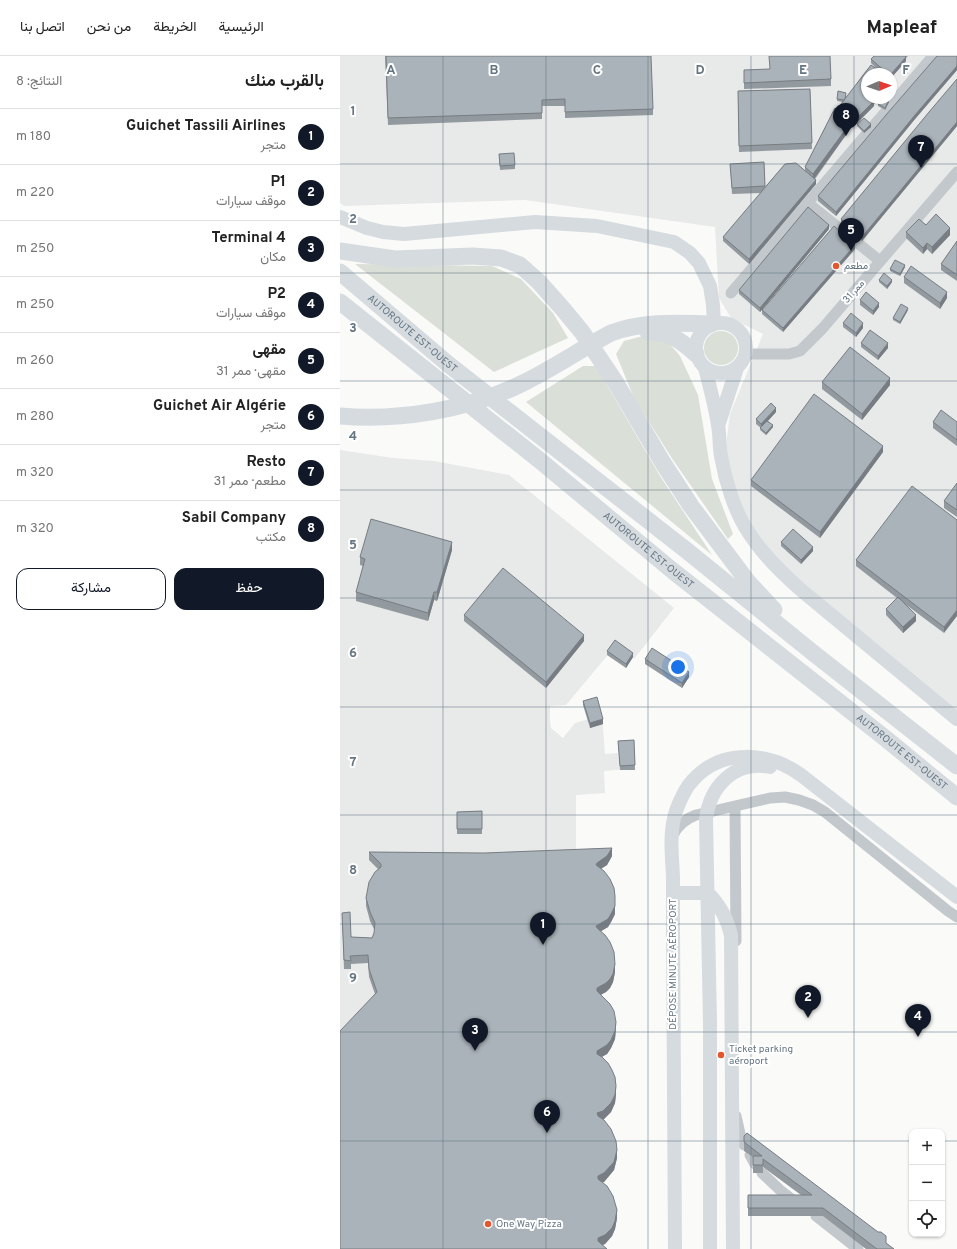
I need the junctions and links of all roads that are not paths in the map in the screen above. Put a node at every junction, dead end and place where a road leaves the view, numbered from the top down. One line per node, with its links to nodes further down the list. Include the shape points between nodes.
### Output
1 (933, 56): 3 (street)
2 (957, 172): 6 (street, ممر 31)
3 (808, 202): 6 (street); 8 (street)
4 (340, 217): 10 (main road, via 368,228 404,234 535,222 597,226 674,242 690,253 710,286 714,306)
5 (340, 251): 11 (highway, via 395,259 473,256 501,258 520,265 563,309)
6 (880, 261): 13 (street, ممر 31, via 800,351 789,354)
7 (340, 272): 20 (highway, AUTOROUTE EST-OUEST, via 448,364 680,545)
8 (731, 293)
9 (340, 302): 24 (highway, AUTOROUTE EST-OUEST)
10 (713, 324): 11 (highway, via 646,324 611,333); 12 (main road, via 700,333); 13 (main road, via 721,322 736,327 745,339)
11 (593, 348): 12 (highway, via 624,335 658,332 677,338); 17 (highway, via 504,401 480,410 437,419); 20 (highway, via 663,464 692,506 748,582)
12 (696, 354): 14 (main road)
13 (746, 354): 15 (main road)
14 (705, 368): 15 (main road, via 721,373); 19 (main road)
15 (737, 368): 19 (main road)
16 (340, 416): 17 (highway)
17 (405, 418): 18 (highway, via 381,424)
18 (340, 422)
19 (718, 426): 21 (main road, via 725,476 735,506 748,533 762,552 801,590)
20 (812, 652): 22 (highway, AUTOROUTE EST-OUEST)
21 (957, 719)
22 (957, 766)
23 (794, 771): 26 (main road, DÉPOSE MINUTE AÉROPORT, via 758,757 734,758 719,762 693,780 678,804 673,822); 27 (main road, via 766,766 748,767 732,774 719,786 710,801 706,819); 28 (main road, DÉPOSE MINUTE AÉROPORT)
24 (957, 797)
25 (735, 806): 29 (street, via 785,797 813,804); 30 (street, via 736,1113 741,1138 753,1159 780,1190); 32 (street, via 684,820 676,830 670,848)
26 (673, 893): 27 (main road); 32 (main road, DÉPOSE MINUTE AÉROPORT)
27 (708, 894): 33 (main road); 34 (main road, via 725,916 732,944)
28 (957, 897)
29 (957, 917)
30 (798, 1204)
31 (816, 1216): 35 (street)
32 (675, 1249)
33 (710, 1249)
34 (733, 1249)
35 (858, 1249)

